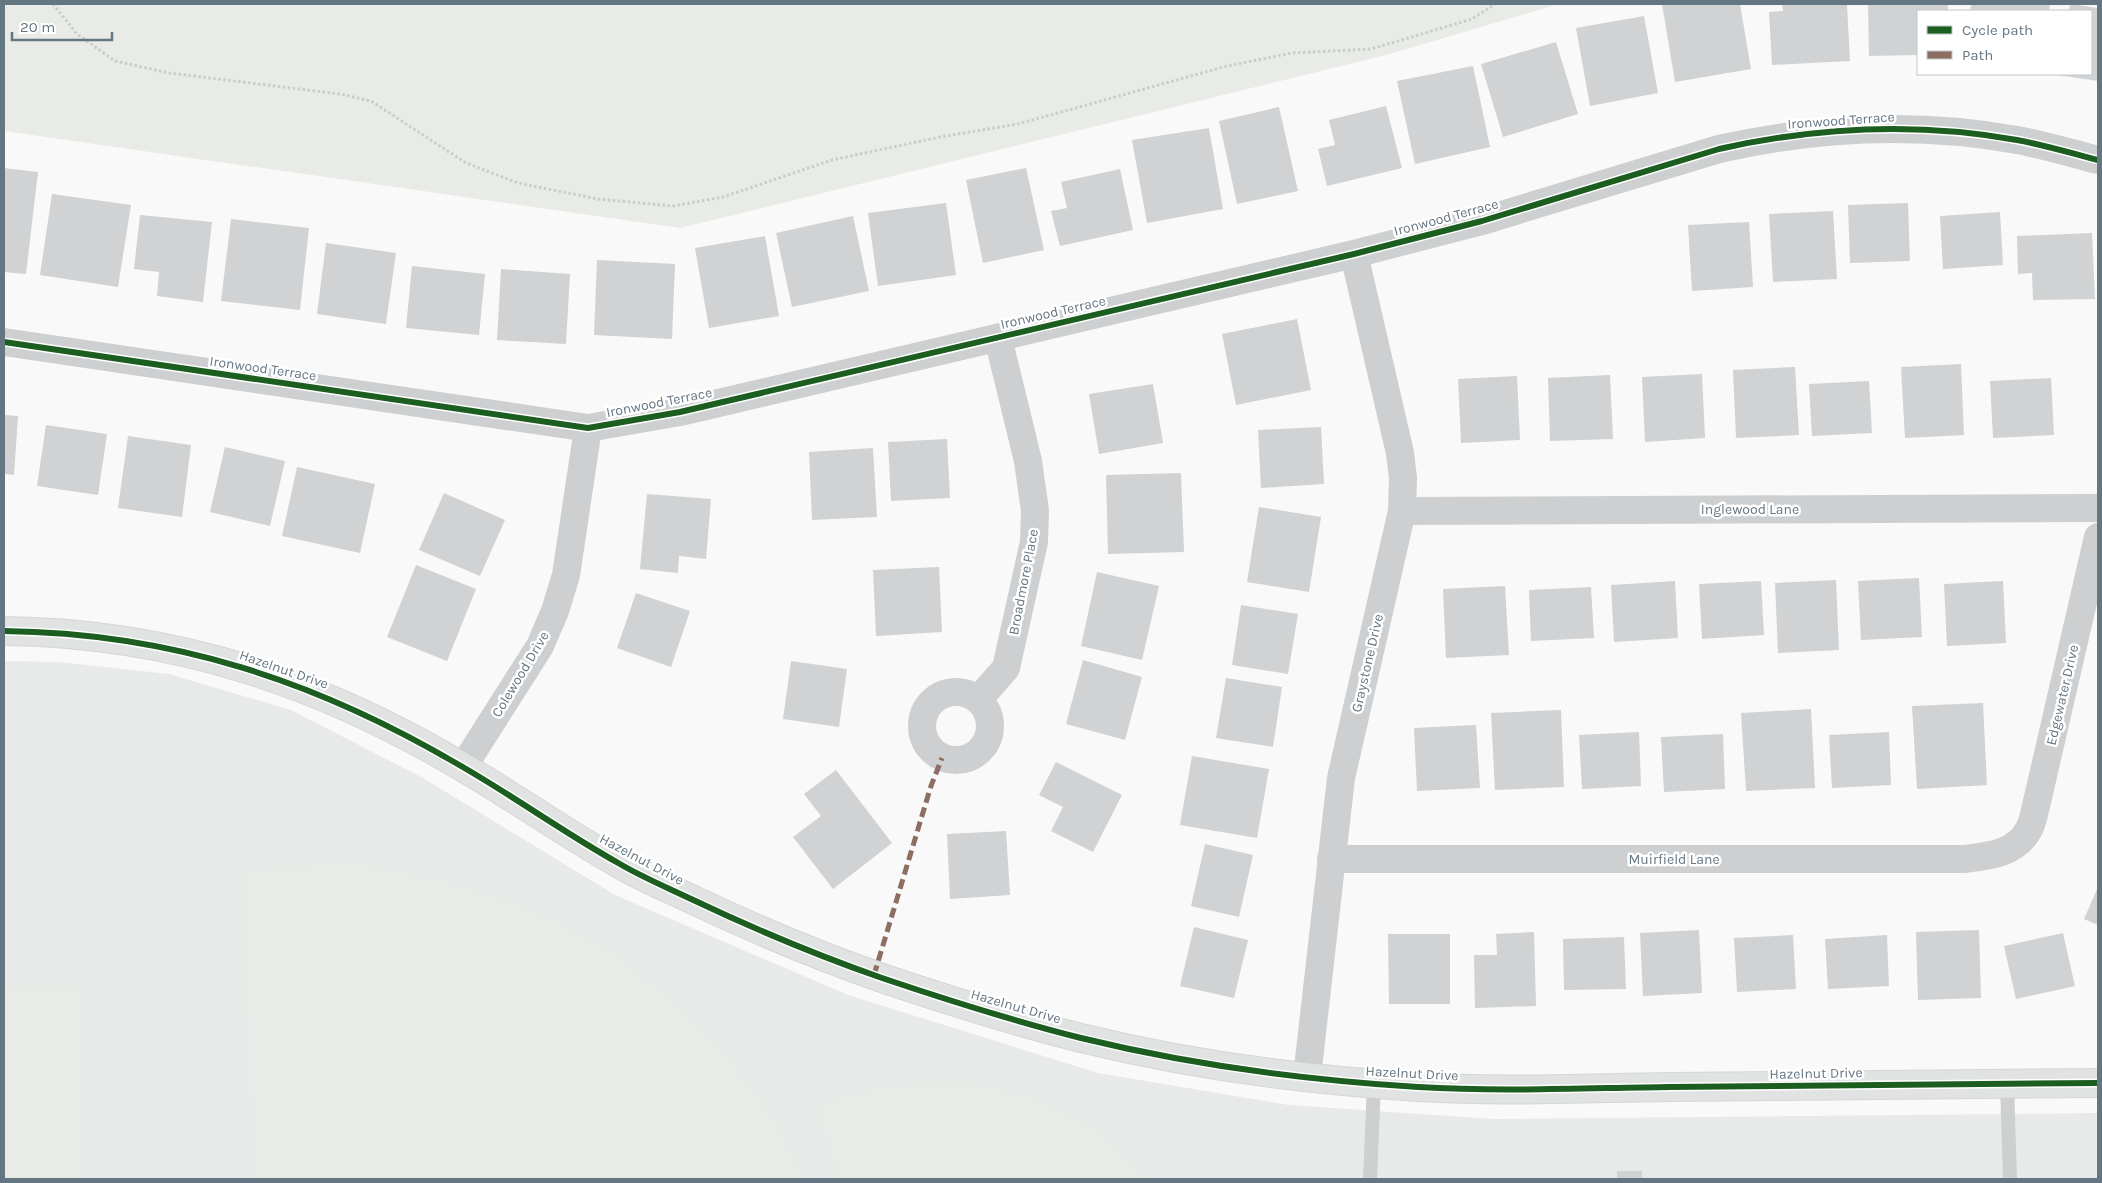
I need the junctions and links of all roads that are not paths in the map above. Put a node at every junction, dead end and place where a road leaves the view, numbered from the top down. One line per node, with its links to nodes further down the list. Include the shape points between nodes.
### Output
1 (2098, 160): 2 (street, Ironwood Terrace, via 2018,140 1914,128 1782,136 1718,148 1482,221)
2 (1354, 254): 3 (street, Ironwood Terrace); 7 (street, Graystone Drive, via 1400,453)
3 (998, 338): 5 (street, Ironwood Terrace, via 680,412); 10 (street, Broadmore Place, via 1028,461 1035,511 1034,542 1006,668)
4 (4, 342): 5 (street, Ironwood Terrace)
5 (588, 428): 11 (street, Colewood Drive, via 566,574 555,611 540,646)
6 (2098, 508): 7 (street, Inglewood Lane)
7 (1402, 511): 13 (street, Graystone Drive, via 1348,742)
8 (2098, 537): 12 (street, Edgewater Drive, via 2036,806 2029,829)
9 (4, 631): 11 (street, Hazelnut Drive, via 110,637 251,669 359,711)
10 (978, 700)
11 (463, 767): 14 (street, Hazelnut Drive, via 624,866 785,941 874,975 1083,1038 1217,1065)
12 (2014, 847): 13 (street, Muirfield Lane, via 1992,856 1964,859)
13 (1331, 859): 14 (street, Graystone Drive)
14 (1307, 1077): 17 (street, Hazelnut Drive)
15 (2098, 1082): 16 (street, Hazelnut Drive)
16 (2007, 1083): 17 (street, Hazelnut Drive, via 1492,1089); 19 (lane)
17 (1374, 1084): 18 (lane)
18 (1370, 1179)
19 (2010, 1179)

